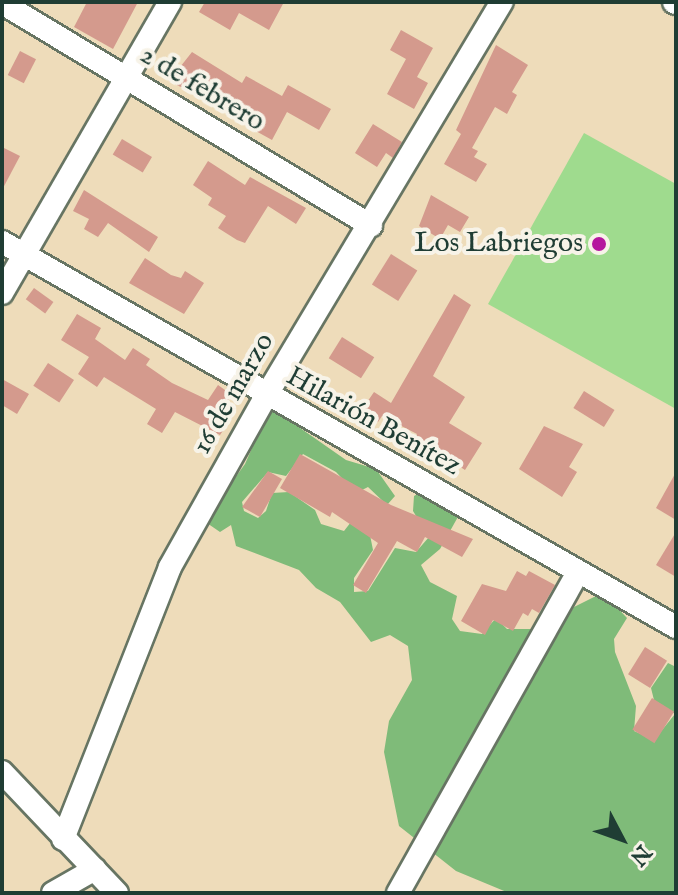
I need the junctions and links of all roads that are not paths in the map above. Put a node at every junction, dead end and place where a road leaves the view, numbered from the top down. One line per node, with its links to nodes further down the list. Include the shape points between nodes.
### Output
1 (170, 2): 4 (street)
2 (502, 2): 5 (street, 16 de marzo)
3 (2, 3): 4 (street, 2 de febrero)
4 (125, 77): 5 (street, 2 de febrero); 7 (street)
5 (371, 226): 9 (street, 16 de marzo)
6 (2, 242): 7 (street, Hilarión Benítez)
7 (24, 255): 8 (street); 9 (street, Hilarión Benítez)
8 (2, 293)
9 (266, 396): 10 (street, Hilarión Benítez); 13 (street, 16 de marzo, via 170,567)
10 (578, 572): 11 (street, Hilarión Benítez); 17 (street)
11 (676, 627)
12 (2, 772): 13 (street)
13 (63, 839): 14 (street)
14 (95, 869): 15 (street); 16 (street)
15 (53, 893)
16 (117, 893)
17 (398, 893)

